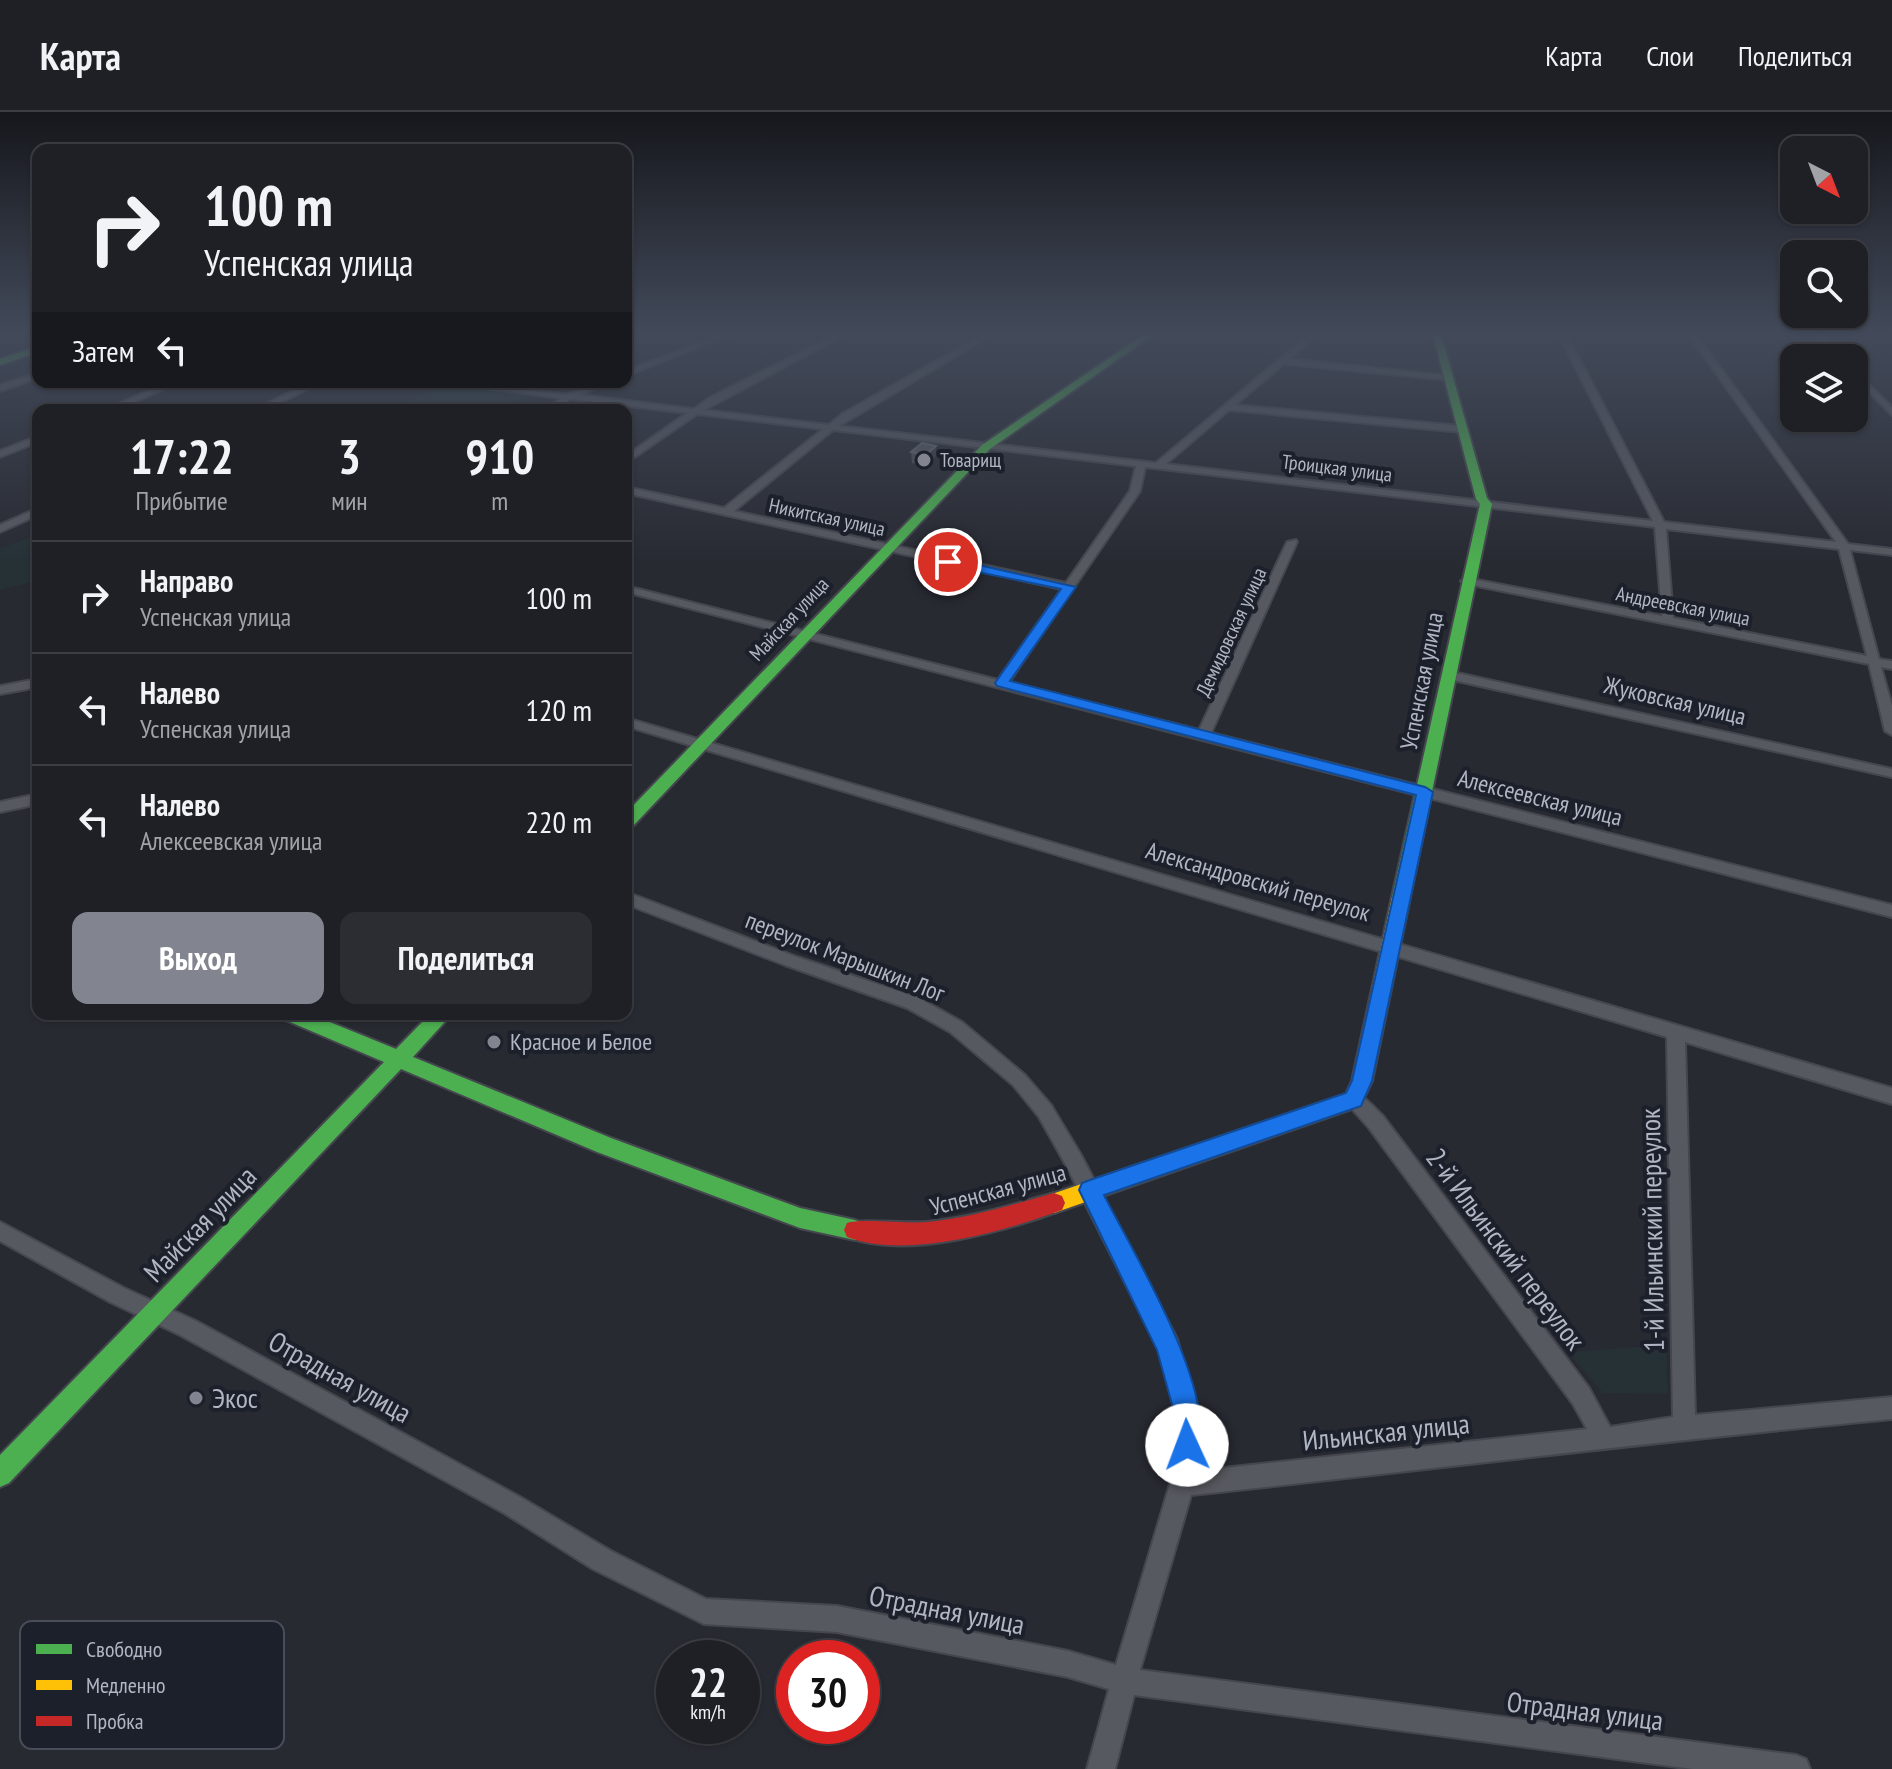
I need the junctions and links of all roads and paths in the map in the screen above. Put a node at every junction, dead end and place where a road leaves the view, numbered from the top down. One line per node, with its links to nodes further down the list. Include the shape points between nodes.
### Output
1 (681, 408): 10 (street, Троицкая улица)
2 (701, 408): 10 (street)
3 (858, 408): 11 (street)
4 (1042, 408): 14 (street, Майская улица)
5 (1225, 408): 18 (street)
6 (1241, 408): 12 (street)
7 (1457, 408): 12 (street)
8 (1601, 408): 23 (street)
9 (1745, 408): 26 (street)
10 (698, 410): 11 (street, Троицкая улица); 16 (street)
11 (830, 427): 14 (street, Троицкая улица); 21 (street)
12 (1461, 429): 20 (street)
13 (32, 441): 15 (street)
14 (986, 447): 17 (street, Троицкая улица); 27 (street, Майская улица)
15 (0, 454)
16 (632, 456)
17 (1141, 464): 18 (street, Троицкая улица); 30 (street, via 1135,491)
18 (1158, 466): 20 (street, Троицкая улица)
19 (632, 491): 21 (street, Никитская улица)
20 (1486, 504): 23 (street, Троицкая улица); 29 (street, Успенская улица)
21 (725, 513): 27 (street, Никитская улица)
22 (32, 514): 24 (street)
23 (1660, 524): 26 (street, Троицкая улица); 32 (street)
24 (0, 529)
25 (1292, 542): 42 (street, Демидовская улица)
26 (1844, 546): 28 (street, Троицкая улица); 34 (street)
27 (887, 549): 30 (street, Никитская улица); 33 (street, Майская улица)
28 (1892, 552)
29 (1467, 581): 32 (street, Андреевская улица); 36 (street, Успенская улица)
30 (1069, 587): 37 (street)
31 (632, 591): 33 (street, Алексеевская улица)
32 (1668, 622): 34 (street, Андреевская улица)
33 (804, 635): 37 (street, Алексеевская улица); 43 (street, Майская улица)
34 (1874, 662): 35 (street, Андреевская улица); 41 (street)
35 (1892, 665)
36 (1448, 675): 44 (street, Жуковская улица); 45 (street, Успенская улица)
37 (1002, 683): 42 (street, Алексеевская улица)
38 (32, 684): 39 (street)
39 (0, 690)
40 (632, 724): 43 (street, Александровский переулок)
41 (1892, 731)
42 (1203, 736): 45 (street, Алексеевская улица)
43 (702, 744): 48 (street, Майская улица); 51 (street, Александровский переулок)
44 (1892, 773)
45 (1425, 792): 50 (street, Алексеевская улица); 51 (street, Успенская улица)
46 (32, 800): 47 (street)
47 (0, 807)
48 (632, 817)
49 (632, 900): 58 (street, переулок Марышкин Лог, via 913,1003 956,1027 1019,1080 1045,1111)
50 (1892, 911)
51 (1390, 946): 54 (street, Александровский переулок); 57 (street, Успенская улица, via 1362,1081)
52 (304, 1020): 55 (street, Успенская улица)
53 (436, 1020): 55 (street, Майская улица)
54 (1676, 1032): 56 (street, Александровский переулок); 62 (street, 1-й Ильинский переулок)
55 (397, 1060): 58 (street, Успенская улица, via 604,1145 800,1218 848,1230 916,1235 966,1227); 60 (street, Майская улица)
56 (1892, 1096)
57 (1353, 1100): 58 (street, Успенская улица); 63 (street, 2-й Ильинский переулок, via 1376,1122 1581,1396)
58 (1090, 1190): 65 (street, переулок Марышкин Лог, via 1169,1347 1183,1390 1187,1415)
59 (0, 1231): 60 (street, Отрадная улица)
60 (155, 1311): 64 (street, Майская улица); 66 (street, Отрадная улица, via 512,1505 602,1560 704,1611 837,1619 1068,1664)
61 (1892, 1408): 62 (street, Ильинская улица)
62 (1684, 1427): 63 (street, Ильинская улица)
63 (1604, 1439): 65 (street, Ильинская улица)
64 (0, 1474)
65 (1182, 1484): 66 (street)
66 (1125, 1681): 67 (street); 68 (street, Отрадная улица)
67 (1101, 1769)
68 (1796, 1769)

